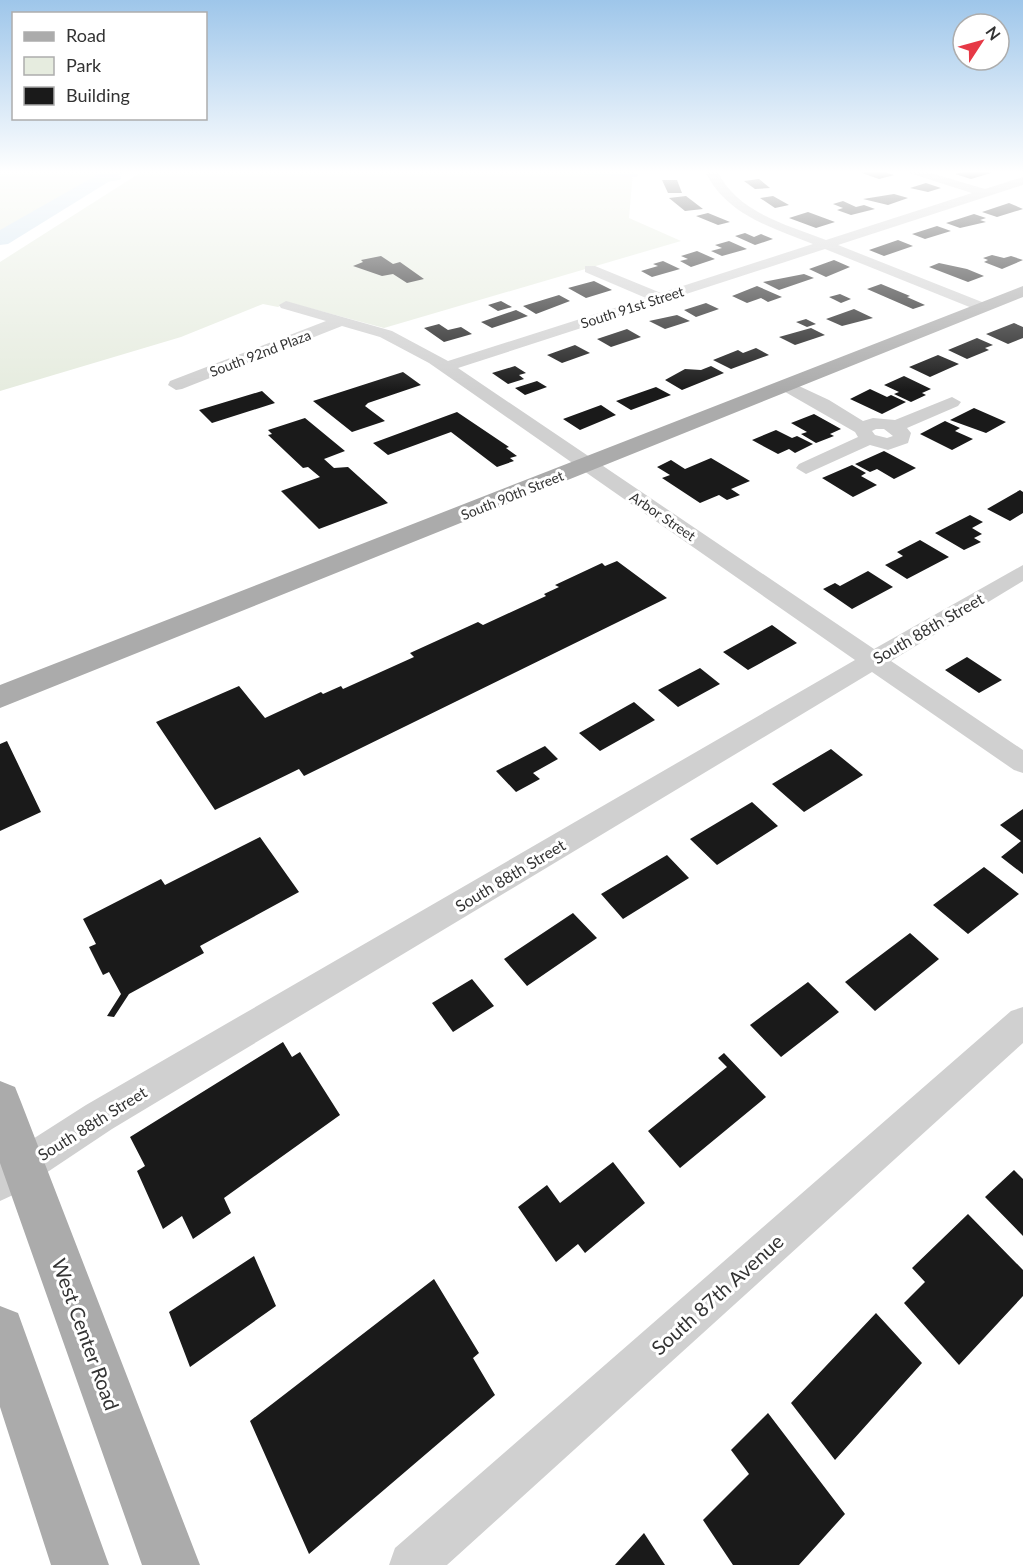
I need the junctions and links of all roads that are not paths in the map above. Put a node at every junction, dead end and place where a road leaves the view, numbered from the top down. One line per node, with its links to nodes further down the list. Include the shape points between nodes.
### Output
1 (828, 244): 2 (street, South 91st Street)
2 (825, 245): 5 (street, South 91st Street); 7 (street)
3 (590, 269): 5 (street)
4 (1023, 291): 7 (main road, South 90th Street)
5 (660, 298): 9 (street, South 91st Street)
6 (286, 305): 8 (street, Arbor Street)
7 (982, 307): 11 (main road, South 90th Street)
8 (343, 320): 9 (street, Arbor Street, via 395,339); 10 (street, South 92nd Plaza)
9 (446, 367): 14 (street, Arbor Street)
10 (176, 385)
11 (786, 385): 13 (street); 14 (main road, South 90th Street)
12 (952, 402): 13 (street, via 895,427 903,434 899,442 884,443)
13 (868, 430): 15 (street)
14 (588, 465): 17 (street, Arbor Street); 18 (main road, South 90th Street)
15 (806, 468)
16 (1023, 572): 17 (street, South 88th Street)
17 (874, 659): 19 (street, Arbor Street); 22 (street, South 88th Street, via 99,1117)
18 (0, 697)
19 (1023, 763)
20 (1023, 1022): 26 (street, South 87th Avenue)
21 (0, 1102): 22 (main road, West Center Road)
22 (12, 1174): 25 (main road, West Center Road)
23 (0, 1331): 24 (main road)
24 (80, 1565)
25 (171, 1565)
26 (412, 1565)

